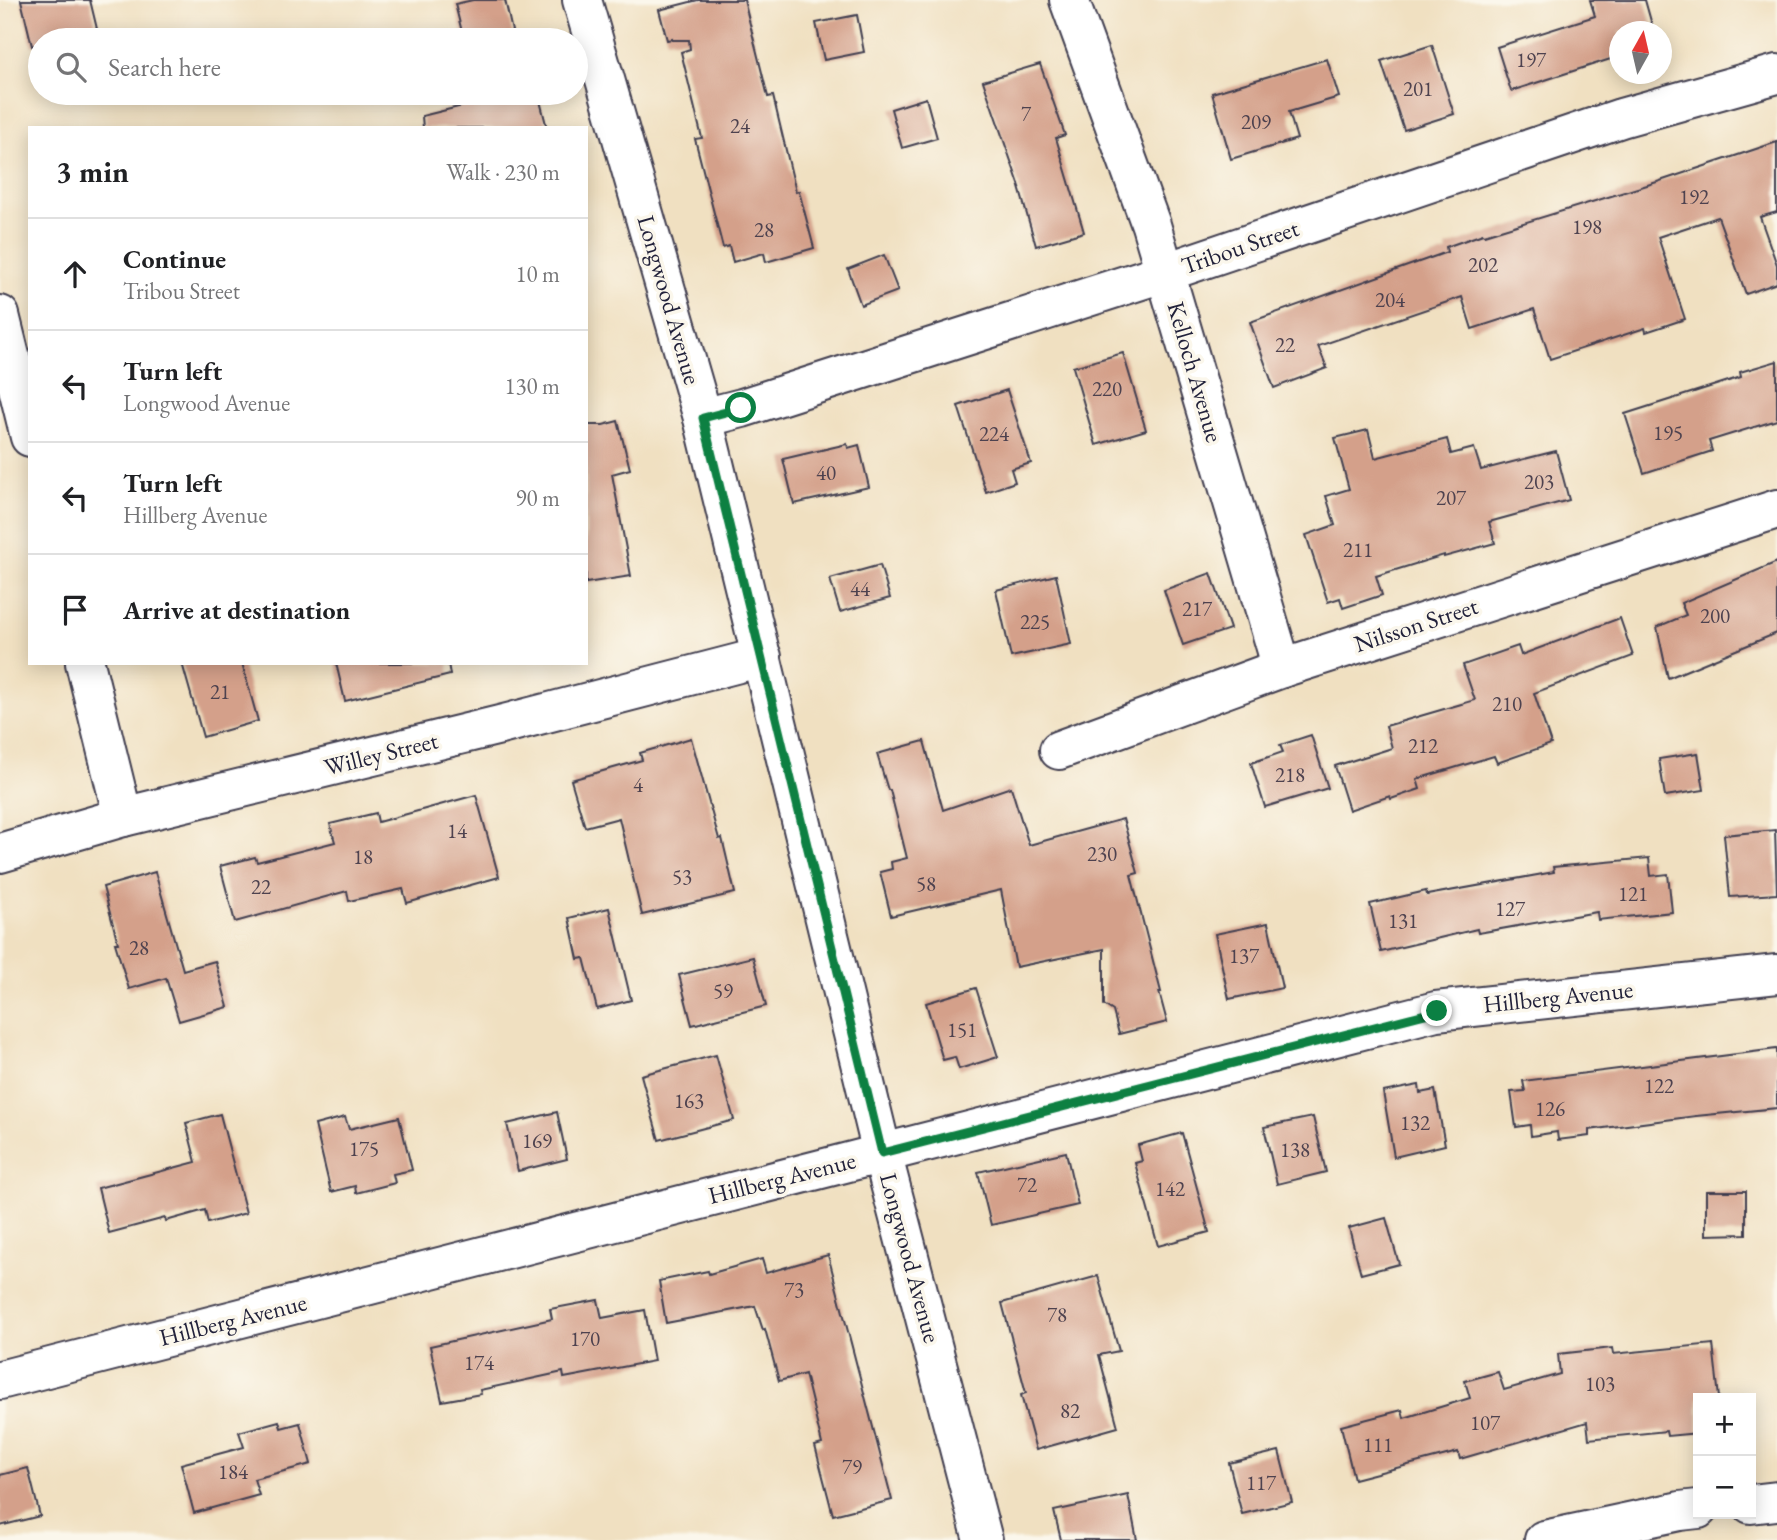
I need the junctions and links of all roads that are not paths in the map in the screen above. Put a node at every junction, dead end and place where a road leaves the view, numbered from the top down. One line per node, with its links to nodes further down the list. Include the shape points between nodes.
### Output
1 (582, 0): 6 (street, Longwood Avenue)
2 (1069, 0): 4 (street, Kelloch Avenue)
3 (1777, 74): 4 (street, Tribou Street, via 1621,118)
4 (1166, 272): 6 (street, Tribou Street); 11 (street, Kelloch Avenue)
5 (0, 315): 7 (street)
6 (703, 418): 9 (street, Longwood Avenue)
7 (28, 429)
8 (1777, 509): 11 (street, Nilsson Street)
9 (762, 657): 13 (street, Willey Street); 16 (street, Longwood Avenue)
10 (85, 665): 13 (street)
11 (1282, 668): 12 (street, Nilsson Street)
12 (1059, 750)
13 (122, 817): 14 (street, Willey Street)
14 (0, 853)
15 (1777, 974): 16 (street, Hillberg Avenue, via 1437,1011)
16 (882, 1153): 17 (street, Hillberg Avenue); 21 (street, Longwood Avenue)
17 (0, 1380)
18 (1777, 1501): 19 (street)
19 (1756, 1503)
20 (1693, 1510): 22 (street)
21 (983, 1540)
22 (1544, 1540)

